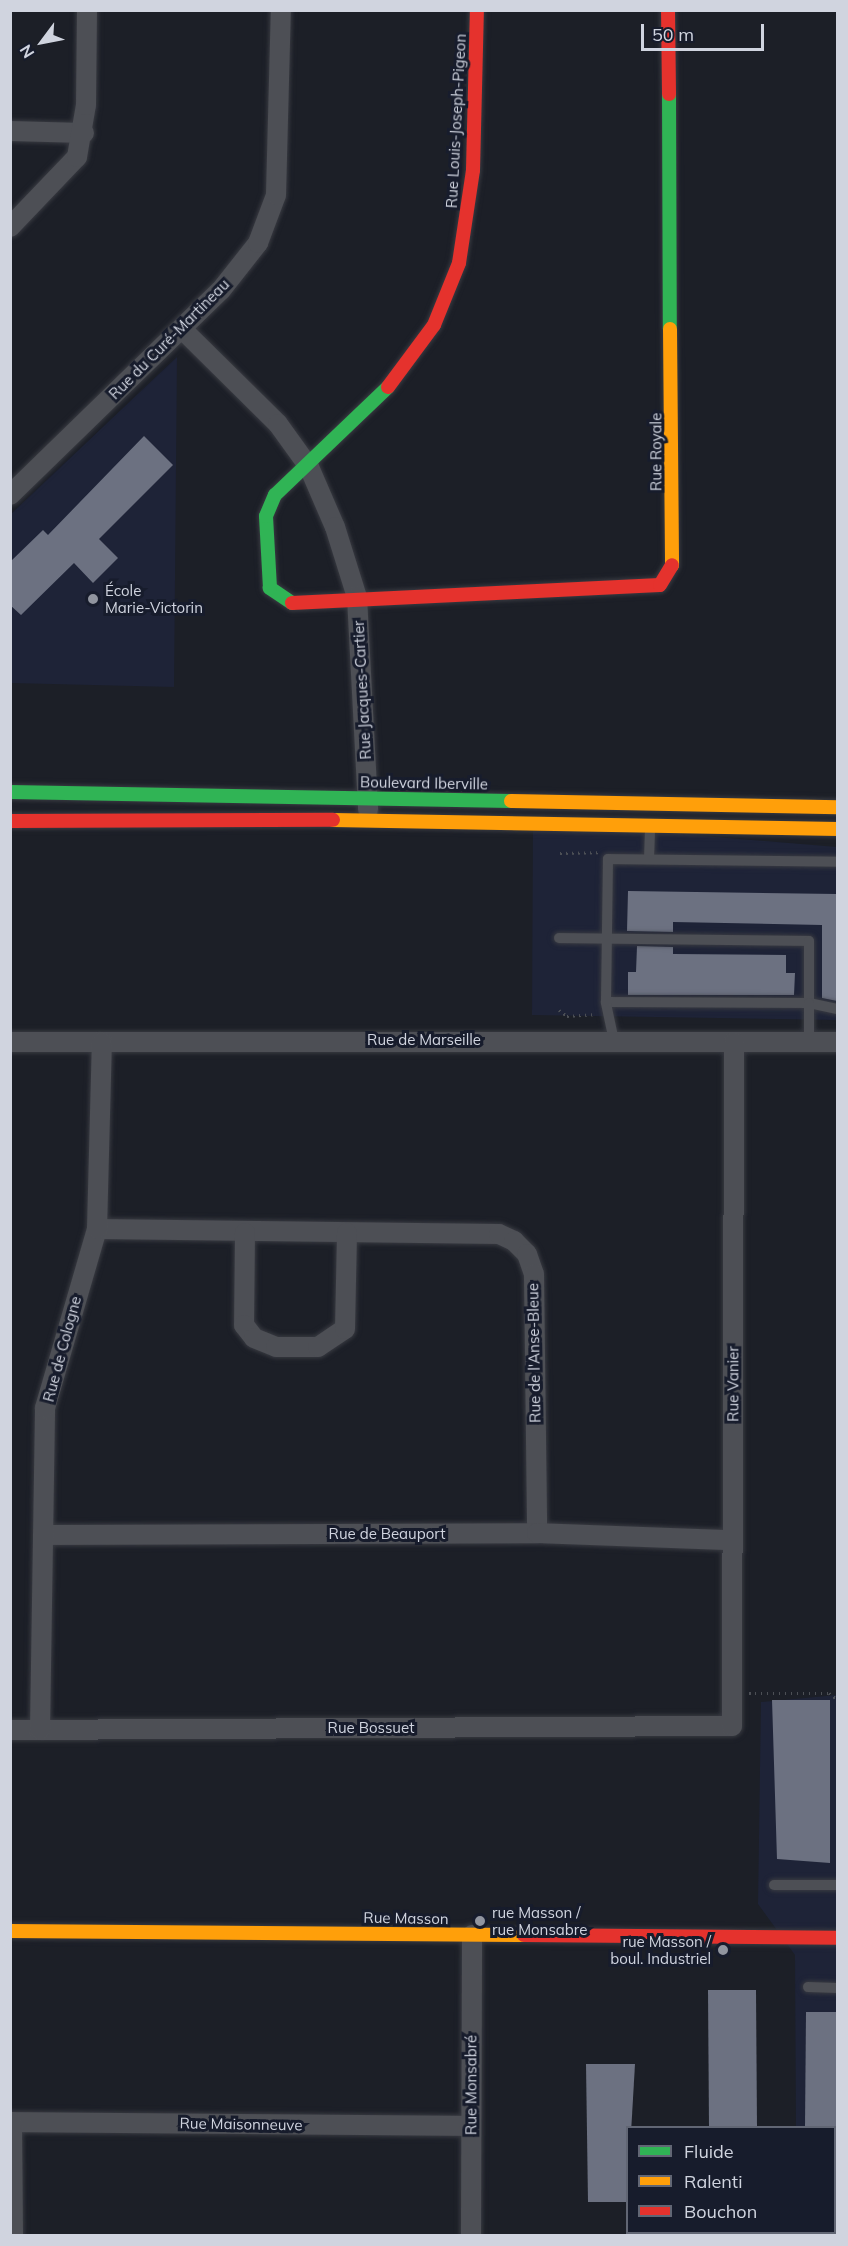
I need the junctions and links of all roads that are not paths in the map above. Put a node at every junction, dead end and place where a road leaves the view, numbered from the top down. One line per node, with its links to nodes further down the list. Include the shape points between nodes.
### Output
1 (87, 10): 6 (street)
2 (281, 10): 8 (street, Rue du Curé-Martineau, via 276,195 258,243)
3 (477, 10): 9 (street, Rue Louis-Joseph-Pigeon, via 471,201 452,283 434,325 394,380)
4 (668, 10): 11 (street, Rue Royale, via 672,568 660,585 562,593)
5 (10, 131): 6 (street)
6 (84, 133): 7 (street, via 77,158)
7 (10, 227)
8 (182, 328): 9 (street, Rue Jacques-Cartier, via 278,424); 10 (street, Rue du Curé-Martineau)
9 (309, 467): 11 (street, Rue Jacques-Cartier); 11 (street, Rue Jacques-Cartier, via 275,495 266,516 270,588 294,604)
10 (14, 486)
11 (357, 597): 13 (street, Rue Jacques-Cartier)
12 (10, 792): 13 (street, Boulevard Iberville)
13 (368, 798): 14 (street, Boulevard Iberville); 16 (street, Rue Jacques-Cartier)
14 (650, 803): 15 (street, Boulevard Iberville); 18 (lane)
15 (837, 807)
16 (368, 820): 17 (street); 18 (street)
17 (10, 821)
18 (650, 825): 19 (street); 20 (lane)
19 (837, 829)
20 (649, 859): 21 (lane); 23 (lane, via 608,859)
21 (837, 862)
22 (559, 938): 23 (lane)
23 (607, 938): 24 (lane, via 809,941); 25 (lane)
24 (809, 1003): 25 (lane); 26 (lane); 31 (lane)
25 (608, 1006): 27 (lane)
26 (837, 1010)
27 (614, 1041): 29 (street, Rue de Marseille); 30 (street, Rue de Marseille)
28 (10, 1042): 29 (street, Rue de Marseille)
29 (102, 1042): 33 (street, Rue de Cologne)
30 (734, 1042): 31 (street, Rue de Marseille); 38 (street, Rue Vanier)
31 (809, 1042): 32 (street, Rue de Marseille)
32 (837, 1042)
33 (97, 1229): 34 (street, Rue de l'Anse-Bleue); 37 (street, Rue de Cologne, via 45,1408)
34 (245, 1233): 35 (street, Rue de l'Anse-Bleue); 35 (street, via 244,1325 254,1338 276,1347 318,1347 345,1329)
35 (347, 1233): 36 (street, Rue de l'Anse-Bleue, via 498,1234 527,1254 534,1274)
36 (537, 1533): 37 (street, Rue de Beauport); 38 (street, Rue de Beauport)
37 (42, 1535): 41 (street, Rue de Cologne)
38 (732, 1540): 39 (street, Rue Vanier)
39 (732, 1726): 41 (street, Rue Bossuet)
40 (10, 1730): 41 (street, Rue Bossuet)
41 (40, 1730)
42 (774, 1885): 43 (lane)
43 (837, 1885)
44 (10, 1930): 45 (street, Rue Masson)
45 (472, 1935): 46 (street, Rue Masson); 50 (street, Rue Monsabré)
46 (837, 1938)
47 (808, 1987): 48 (lane)
48 (837, 1988)
49 (11, 2122): 50 (street, Rue Maisonneuve); 51 (street)
50 (471, 2126): 52 (street, Rue Monsabré)
51 (13, 2235)
52 (471, 2235)

